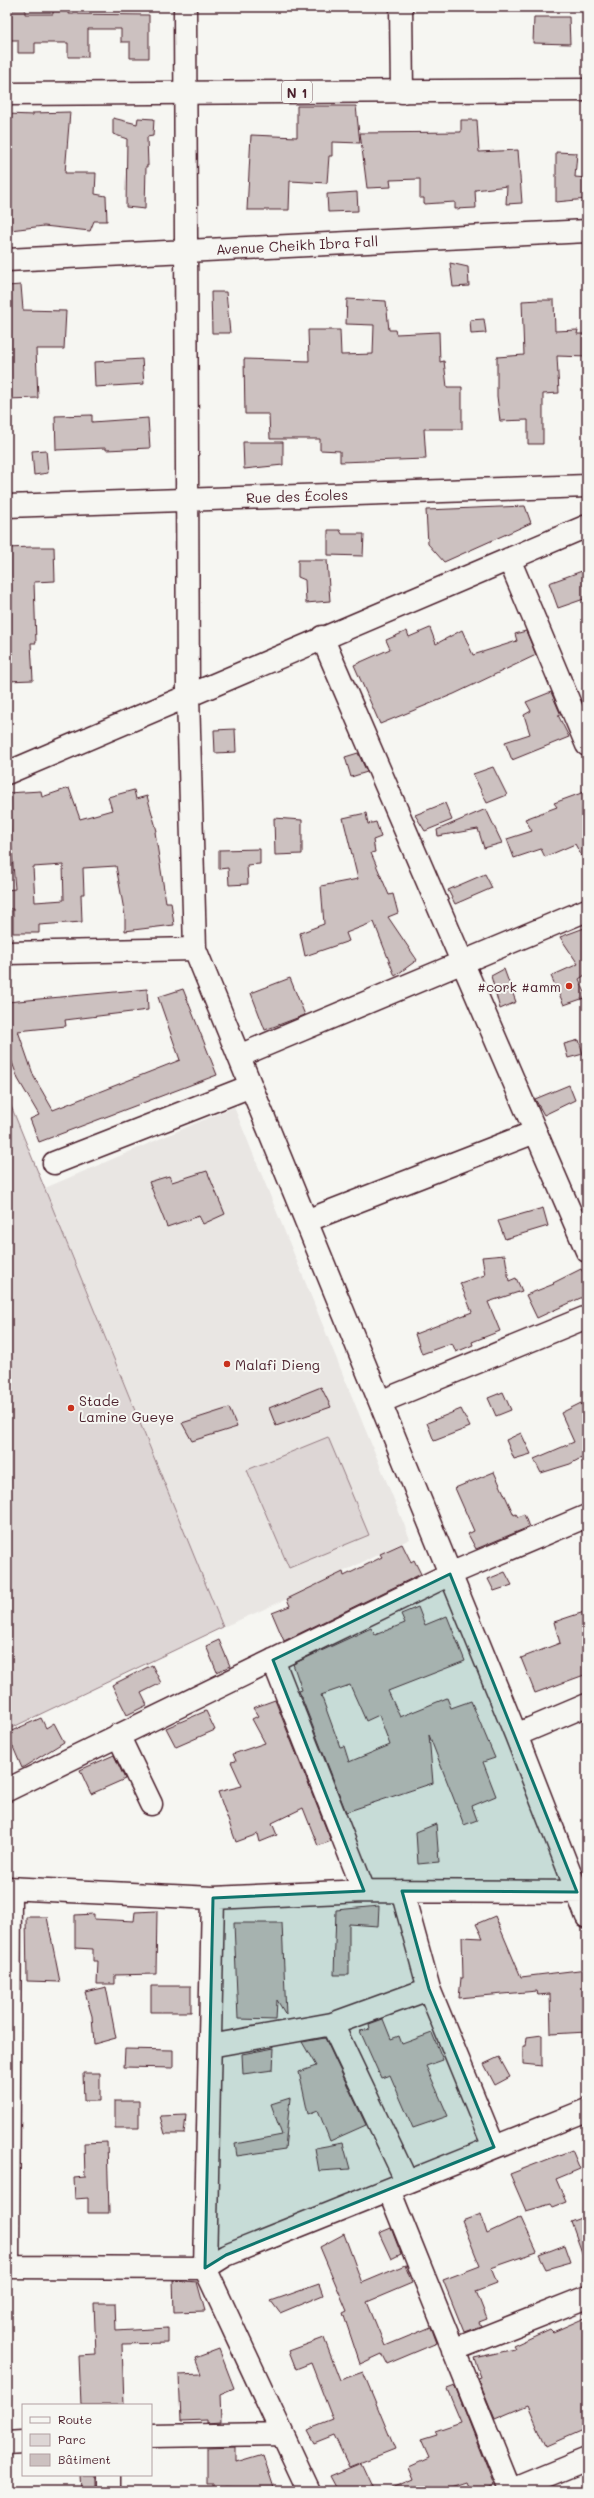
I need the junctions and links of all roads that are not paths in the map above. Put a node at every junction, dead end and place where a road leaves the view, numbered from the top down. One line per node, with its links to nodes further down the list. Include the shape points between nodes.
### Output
1 (185, 7): 5 (main road)
2 (401, 7): 4 (main road)
3 (587, 90): 4 (main road, N 1)
4 (402, 92): 5 (main road, N 1)
5 (186, 93): 6 (main road, N 1); 8 (main road)
6 (7, 94)
7 (587, 231): 8 (main road, Avenue Cheikh Ibra Fall)
8 (186, 250): 9 (main road, Avenue Cheikh Ibra Fall); 11 (main road)
9 (7, 260)
10 (587, 486): 11 (main road, Rue des Écoles)
11 (188, 500): 12 (main road, Rue des Écoles); 16 (main road)
12 (7, 506)
13 (587, 526): 14 (main road)
14 (509, 559): 15 (main road); 17 (main road)
15 (322, 638): 16 (main road); 23 (main road)
16 (188, 695): 19 (main road); 21 (main road)
17 (580, 708): 18 (main road)
18 (587, 745)
19 (7, 773)
20 (587, 910): 23 (main road)
21 (195, 948): 22 (main road); 24 (main road)
22 (7, 953)
23 (462, 964): 24 (main road); 26 (main road)
24 (239, 1056): 25 (main road)
25 (251, 1086): 27 (main road); 28 (main road)
26 (535, 1132): 28 (main road); 29 (main road)
27 (54, 1163)
28 (306, 1222): 31 (main road)
29 (587, 1251)
30 (587, 1317): 31 (main road)
31 (380, 1402): 33 (main road)
32 (587, 1516): 33 (main road)
33 (450, 1574): 34 (main road); 37 (main road)
34 (273, 1660): 36 (main road); 41 (main road)
35 (587, 1705): 37 (main road)
36 (118, 1736): 38 (main road); 39 (main road)
37 (516, 1736): 43 (main road)
38 (7, 1790)
39 (151, 1804)
40 (9, 1888): 44 (main road); 49 (main road)
41 (364, 1890): 42 (main road); 44 (main road)
42 (402, 1891): 43 (main road); 46 (main road)
43 (582, 1892): 45 (main road)
44 (213, 1898): 48 (main road)
45 (587, 1917)
46 (428, 1989): 47 (main road); 51 (main road)
47 (332, 2024): 48 (main road); 52 (main road)
48 (210, 2046): 54 (main road)
49 (8, 2054): 53 (main road)
50 (587, 2110): 51 (main road)
51 (494, 2148): 52 (main road)
52 (398, 2186): 54 (main road, via 226,2255); 56 (main road)
53 (7, 2267): 54 (main road)
54 (205, 2268): 57 (main road)
55 (587, 2297): 56 (main road)
56 (453, 2350): 65 (main road)
57 (282, 2434): 58 (main road); 64 (main road)
58 (152, 2436)
59 (22, 2442): 60 (main road)
60 (7, 2443)
61 (587, 2459): 65 (main road)
62 (109, 2476): 63 (main road)
63 (109, 2491)
64 (309, 2491)
65 (509, 2491)

